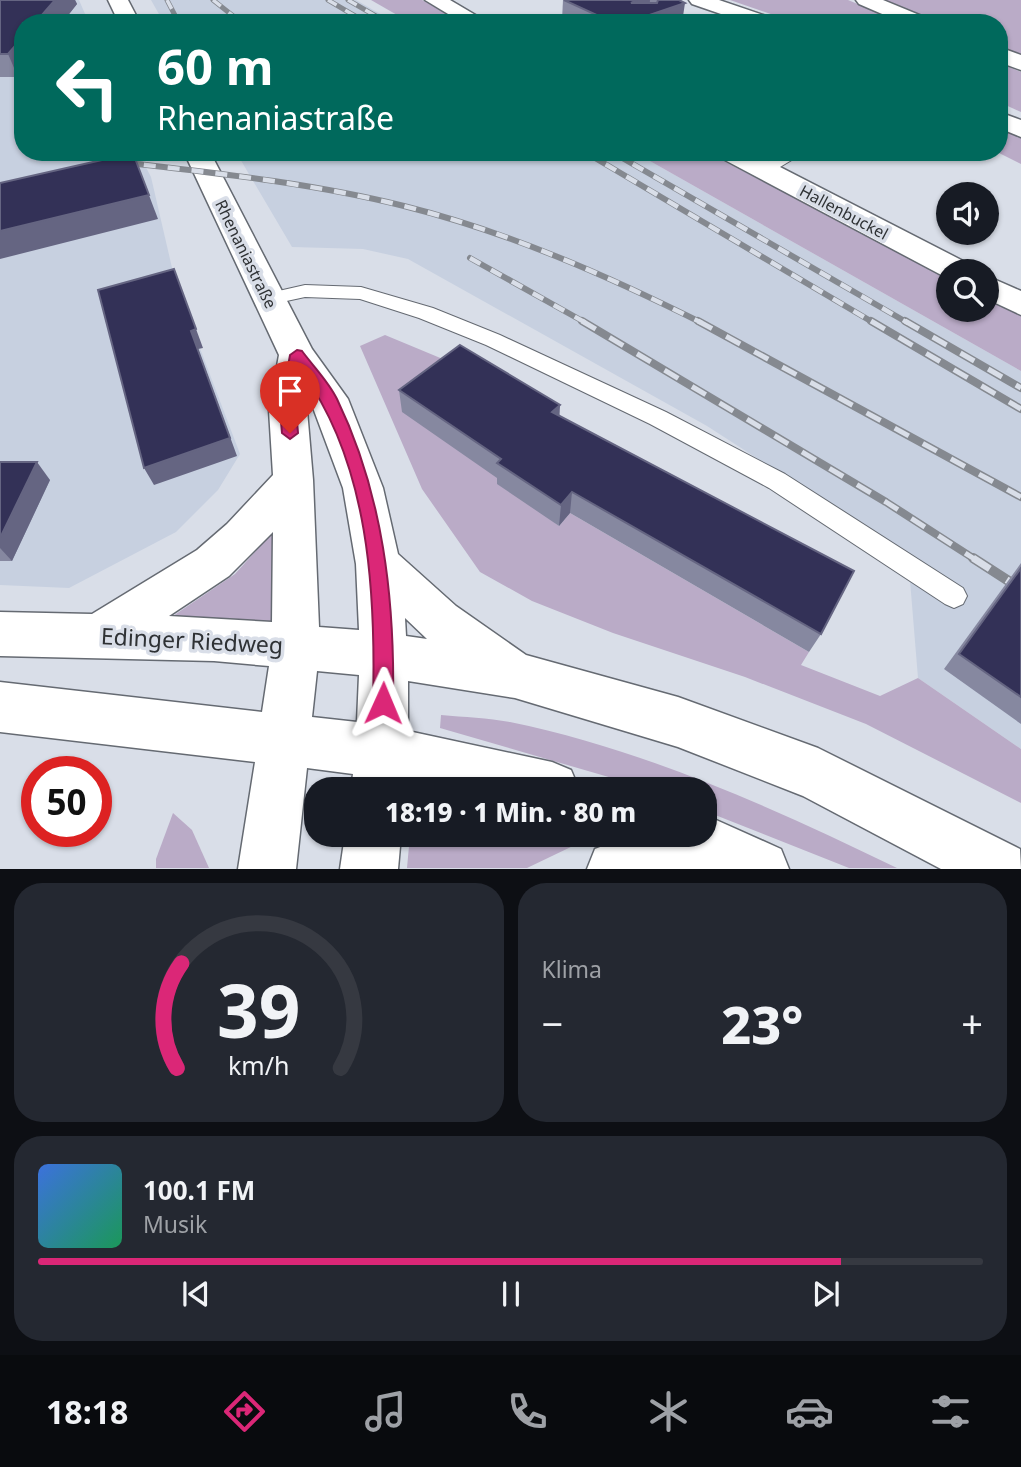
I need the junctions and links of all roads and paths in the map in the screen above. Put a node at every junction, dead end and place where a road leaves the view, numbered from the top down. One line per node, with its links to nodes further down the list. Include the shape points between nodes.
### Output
1 (435, 0): 4 (main road)
2 (699, 0): 5 (main road)
3 (866, 0): 6 (main road)
4 (462, 14)
5 (741, 14)
6 (900, 14)
7 (201, 161): 13 (main road, Rhenaniastraße)
8 (747, 161): 10 (main road, Hallenbuckel)
9 (780, 161): 10 (lane)
10 (764, 170): 11 (main road, Hallenbuckel)
11 (936, 260)
12 (999, 292): 14 (main road)
13 (268, 299): 15 (main road, Rhenaniastraße); 18 (lane, via 305,291 360,293 493,340 777,481)
14 (1021, 303)
15 (297, 355): 16 (main road, via 288,410); 17 (main road, Rhenaniastraße, via 330,399 363,488)
16 (293, 480): 20 (main road, via 213,563); 21 (main road)
17 (378, 565): 22 (main road, Rhenaniastraße); 23 (main road, via 440,621)
18 (954, 596)
19 (0, 634): 20 (main road, Edinger Riedweg)
20 (102, 634): 21 (main road, Edinger Riedweg)
21 (296, 646): 22 (main road, Edinger Riedweg); 25 (main road)
22 (384, 655): 23 (main road, Edinger Riedweg); 26 (main road, Rhenaniastraße)
23 (515, 675): 33 (main road, via 678,722 817,775)
24 (0, 707): 25 (main road)
25 (286, 738): 26 (main road); 30 (main road)
26 (380, 770): 27 (main road)
27 (443, 777)
28 (372, 847): 31 (main road)
29 (721, 850): 32 (main road)
30 (267, 869)
31 (369, 869)
32 (615, 869)
33 (1000, 869)

